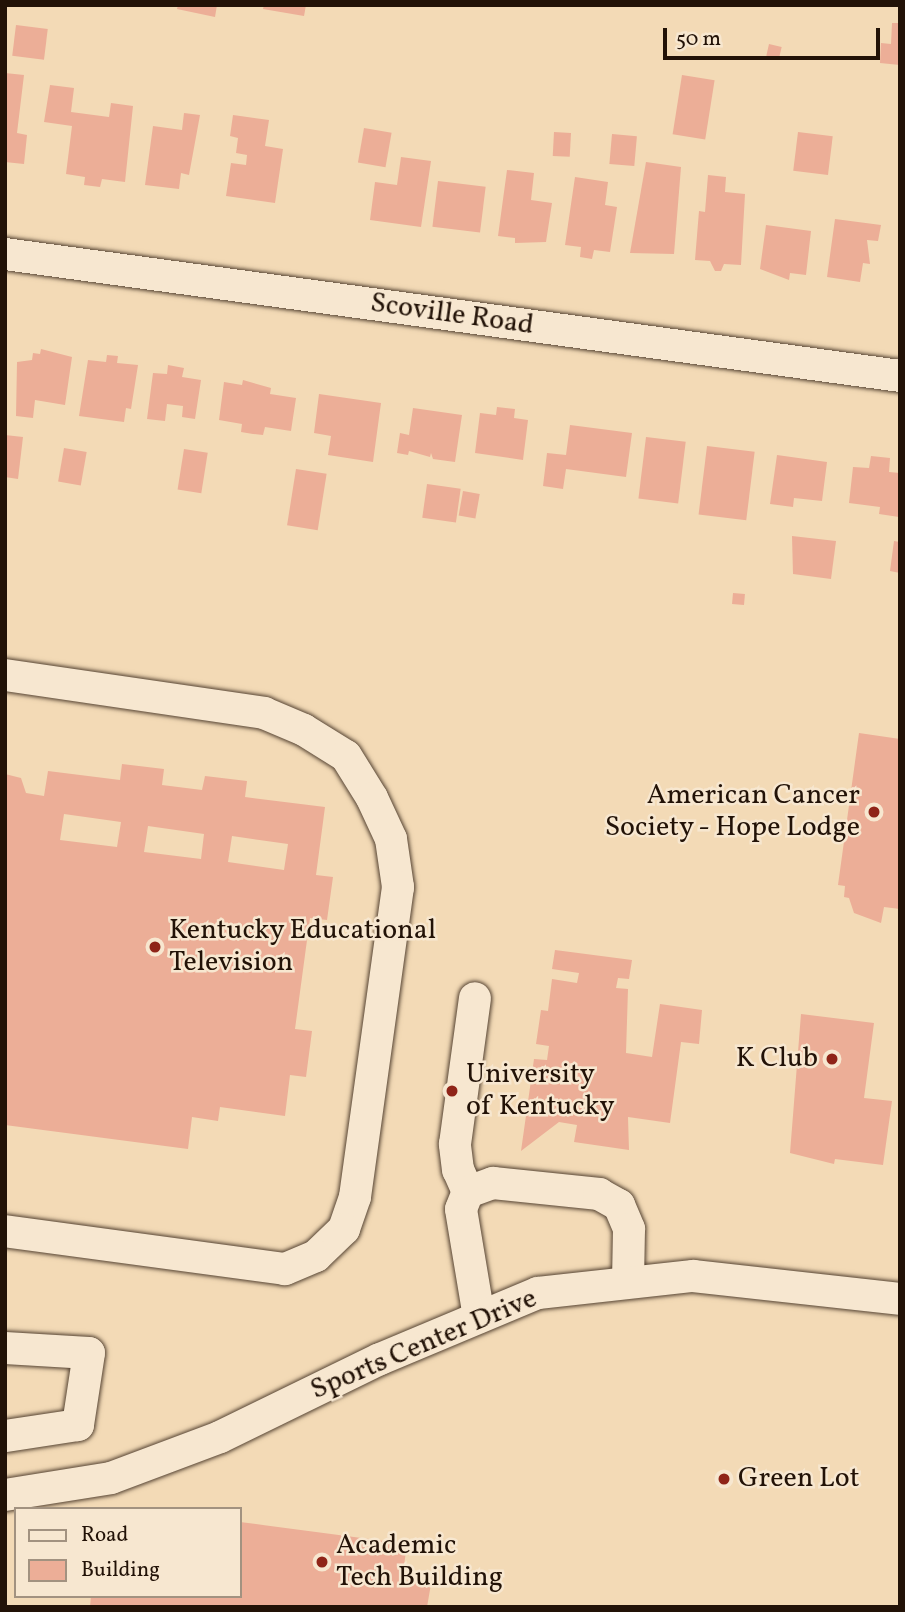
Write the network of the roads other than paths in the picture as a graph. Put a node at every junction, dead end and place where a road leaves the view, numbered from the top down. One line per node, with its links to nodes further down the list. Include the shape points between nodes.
1 (5, 254): 2 (street, Scoville Road)
2 (900, 376)
3 (5, 675): 6 (street, via 264,713 304,730 346,756 372,798 391,839 398,887 355,1197 344,1229 316,1256 285,1269)
4 (475, 998): 5 (street, via 455,1144 458,1170)
5 (468, 1192): 7 (street, via 493,1183 599,1194 619,1205 629,1229); 9 (street, via 461,1209 461,1231)
6 (5, 1231)
7 (628, 1280): 8 (street, Sports Center Drive, via 693,1276); 9 (street, Sports Center Drive, via 538,1293)
8 (900, 1299)
9 (479, 1317): 12 (street, Sports Center Drive, via 380,1359 220,1437 123,1474)
10 (5, 1348): 11 (street, via 89,1353 78,1425)
11 (5, 1436)
12 (5, 1496)

